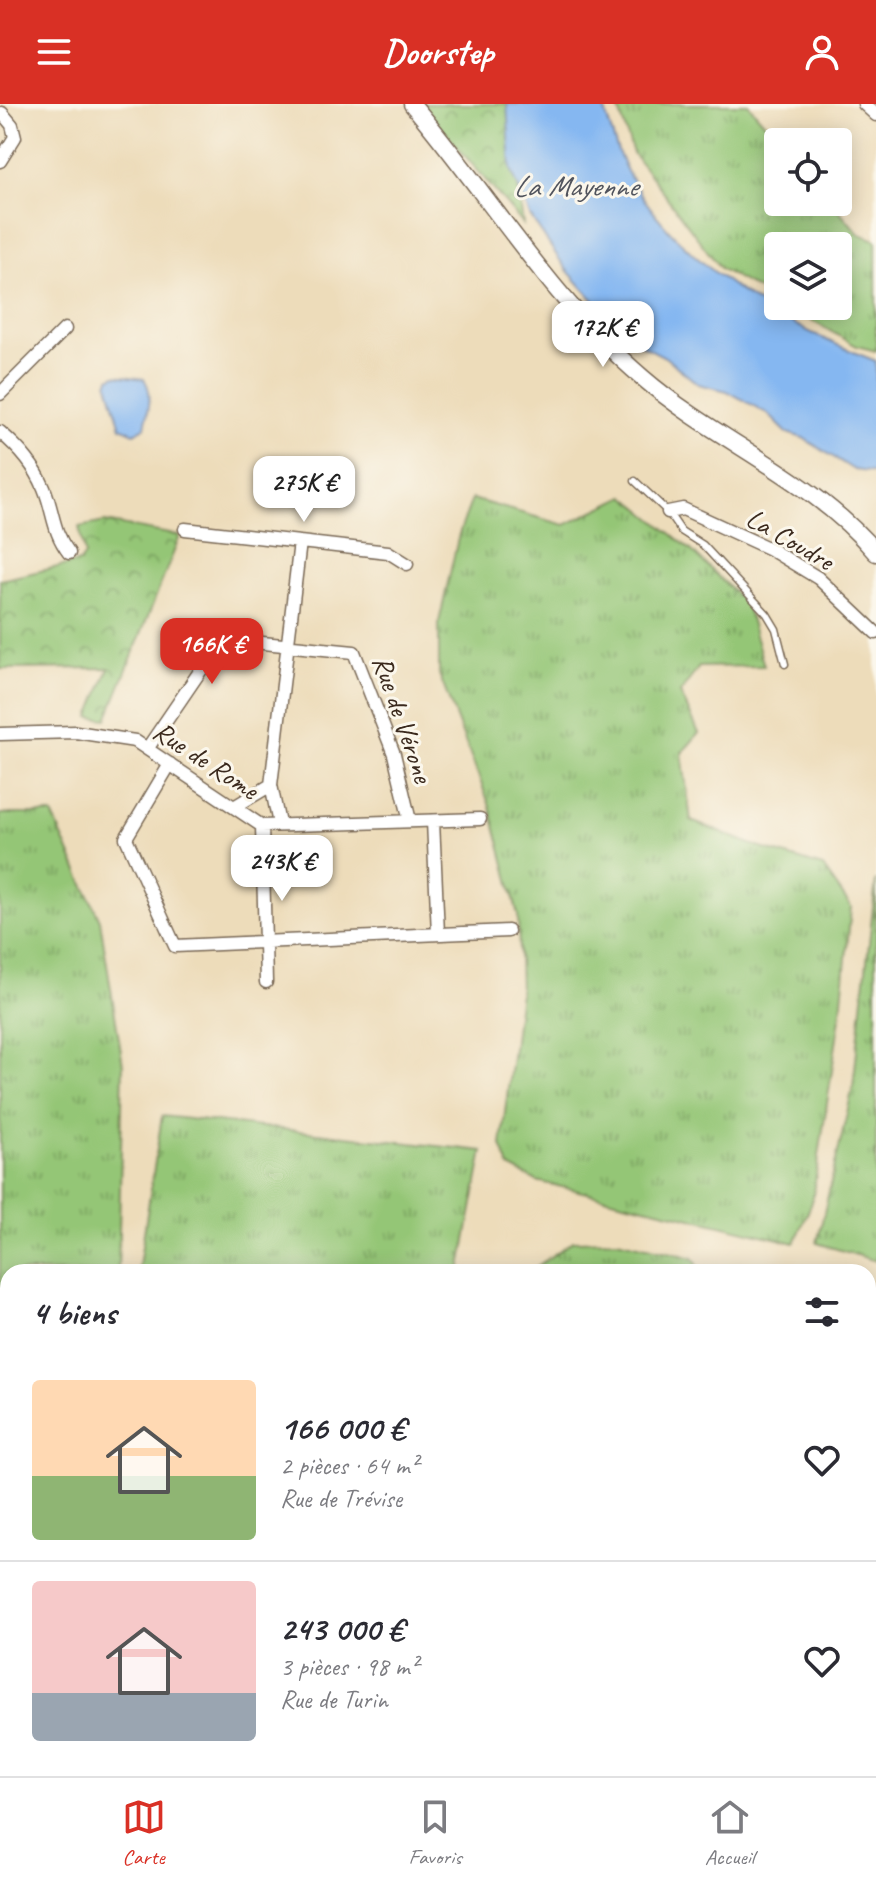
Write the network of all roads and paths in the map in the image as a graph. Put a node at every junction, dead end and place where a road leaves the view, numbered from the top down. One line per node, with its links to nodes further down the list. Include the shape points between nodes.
1 (412, 104): 14 (street, via 597,337 684,411 820,499)
2 (864, 104): 4 (street)
3 (2, 113): 5 (street, via 15,137)
4 (876, 115)
5 (0, 161)
6 (65, 329): 7 (street)
7 (0, 394)
8 (0, 432): 13 (street, via 43,487 58,539)
9 (635, 481): 10 (lane)
10 (668, 512): 16 (street, La Coudre, via 683,509 770,549 818,578); 18 (lane, via 767,614)
11 (185, 529): 12 (street)
12 (300, 542): 15 (street, via 388,552); 17 (street)
13 (69, 553)
14 (876, 553)
15 (407, 564)
16 (876, 633)
17 (287, 644): 20 (street, via 222,639); 22 (street); 25 (street, Rue de Vérone, via 354,652 394,754)
18 (785, 664)
19 (0, 734): 20 (street, Rue de Rome, via 76,732 135,741)
20 (147, 749): 21 (street, Rue de Rome)
21 (170, 764): 23 (street, Rue de Rome); 31 (street, via 126,838 175,946)
22 (271, 785): 23 (street); 27 (street)
23 (234, 807): 28 (street, Rue de Rome)
24 (480, 819): 26 (street, Rue de Rome)
25 (410, 821): 26 (street, Rue de Rome); 27 (street, Rue de Rome)
26 (433, 821): 30 (street)
27 (279, 824): 28 (street, Rue de Rome)
28 (262, 826): 31 (street)
29 (508, 931): 30 (street)
30 (438, 934): 31 (street)
31 (265, 942): 32 (street)
32 (266, 982)

